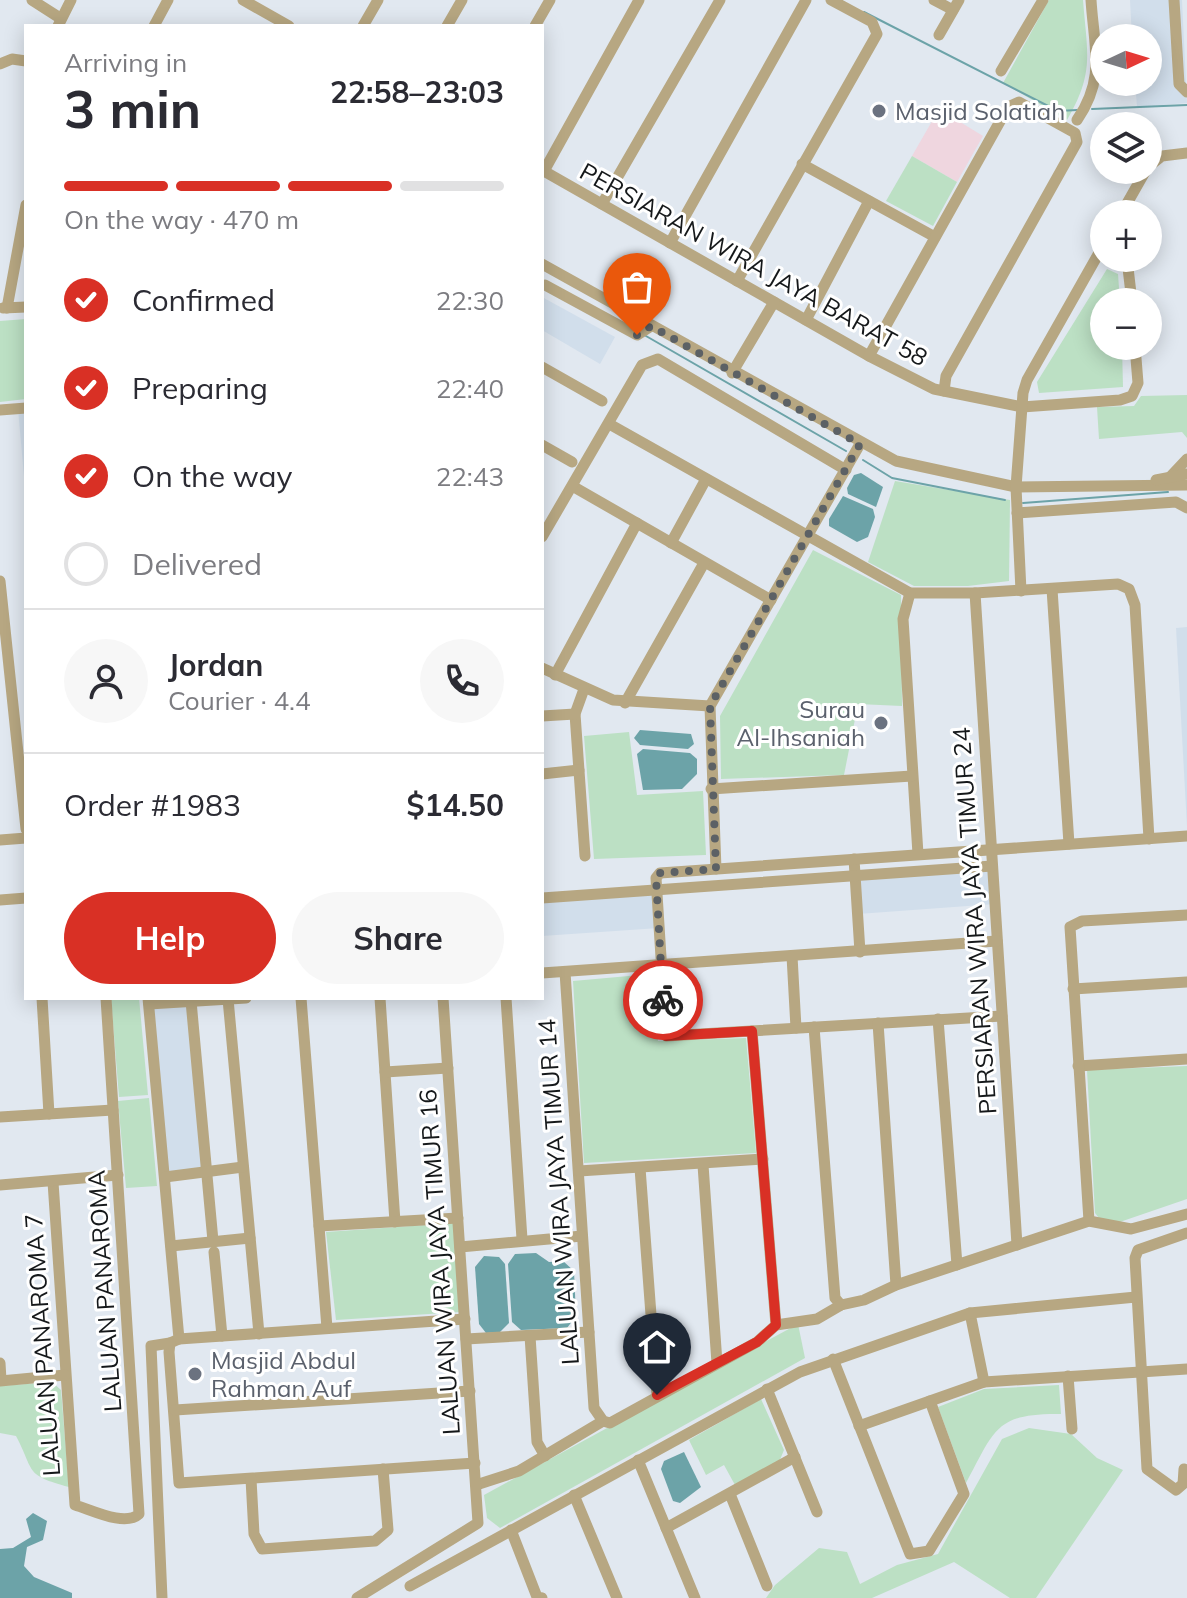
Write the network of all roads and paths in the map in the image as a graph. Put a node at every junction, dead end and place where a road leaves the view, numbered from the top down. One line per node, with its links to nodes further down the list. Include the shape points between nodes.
1 (32, 0): 18 (street)
2 (71, 0): 18 (street)
3 (168, 0): 19 (street)
4 (243, 0): 20 (street)
5 (378, 0): 21 (street)
6 (462, 0): 22 (street)
7 (550, 0): 23 (street)
8 (639, 0): 33 (street)
9 (720, 0): 36 (street)
10 (806, 0): 39 (street)
11 (831, 0): 32 (street, via 872,22 877,34)
12 (934, 0): 16 (street)
13 (1043, 0): 27 (street)
14 (1091, 0): 29 (street, via 1096,81)
15 (1174, 0): 17 (street)
16 (956, 5): 24 (street)
17 (1181, 19): 28 (street)
18 (59, 22)
19 (155, 24)
20 (285, 24)
21 (364, 24)
22 (448, 24)
23 (536, 24)
24 (939, 35)
25 (24, 61): 26 (street)
26 (0, 64)
27 (1001, 71)
28 (1183, 88)
29 (1077, 120)
30 (1187, 153): 31 (street)
31 (1162, 156)
32 (802, 164): 35 (street); 42 (street)
33 (544, 169)
34 (544, 172): 36 (street, PERSIARAN WIRA JAYA BARAT 58)
35 (869, 201): 38 (street); 47 (street)
36 (602, 204): 39 (street, PERSIARAN WIRA JAYA BARAT 58)
37 (24, 214): 46 (street)
38 (935, 237): 49 (street); 53 (street, via 1012,104 1019,102 1075,133 1075,147 946,376)
39 (670, 243): 42 (street, PERSIARAN WIRA JAYA BARAT 58)
40 (546, 267): 48 (street)
41 (1090, 271): 55 (street, via 1027,380)
42 (737, 281): 44 (street, PERSIARAN WIRA JAYA BARAT 58)
43 (544, 288): 48 (street, via 637,335)
44 (774, 302): 47 (street, PERSIARAN WIRA JAYA BARAT 58); 52 (street)
45 (24, 307): 46 (street)
46 (4, 308)
47 (806, 320): 49 (street, PERSIARAN WIRA JAYA BARAT 58)
48 (651, 326): 52 (street)
49 (869, 356): 53 (street, PERSIARAN WIRA JAYA BARAT 58)
50 (1136, 360): 55 (street, PERSIARAN WIRA JAYA BARAT 58, via 1138,383 1132,396)
51 (544, 368): 54 (street)
52 (732, 373): 59 (street)
53 (944, 391): 55 (street, PERSIARAN WIRA JAYA BARAT 58)
54 (602, 401)
55 (1022, 407): 69 (street)
56 (24, 408): 57 (street)
57 (0, 410)
58 (611, 425): 63 (street, via 642,365 658,359); 65 (street); 68 (street)
59 (860, 444): 63 (street); 69 (street, via 910,466)
60 (544, 446): 62 (street)
61 (1187, 459): 66 (street)
62 (572, 462)
63 (846, 470): 75 (street)
64 (1187, 474): 66 (street)
65 (706, 479): 75 (street); 76 (street)
66 (1172, 480): 67 (street); 69 (street); 70 (street)
67 (1187, 485)
68 (574, 487): 73 (street); 74 (street)
69 (1016, 487): 72 (street)
70 (1187, 491)
71 (1187, 508): 72 (street, via 1176,502)
72 (1017, 513): 80 (street)
73 (546, 522)
74 (637, 523): 76 (street); 86 (street)
75 (809, 537): 81 (street); 83 (street)
76 (671, 543): 77 (street)
77 (704, 563): 83 (street); 88 (street)
78 (0, 581): 84 (street)
79 (1052, 589): 80 (street); 99 (street, via 1118,584 1133,596); 101 (street)
80 (1021, 591): 82 (street)
81 (910, 593): 82 (street); 94 (street, via 903,619)
82 (975, 593): 102 (street, PERSIARAN WIRA JAYA TIMUR 24)
83 (771, 600): 89 (street)
84 (4, 660): 96 (street)
85 (544, 669): 86 (street)
86 (555, 675): 87 (street)
87 (584, 689): 88 (street); 90 (street)
88 (625, 703): 89 (street)
89 (710, 706): 95 (street)
90 (575, 714): 91 (street); 92 (street)
91 (544, 716)
92 (579, 770): 93 (street); 104 (street)
93 (544, 774)
94 (912, 776): 95 (street); 103 (street)
95 (711, 789): 107 (street)
96 (24, 814)
97 (1187, 836): 99 (street)
98 (24, 838): 100 (street)
99 (1149, 839): 101 (street)
100 (0, 840)
101 (1069, 844): 102 (street)
102 (990, 850): 103 (street); 106 (street, PERSIARAN WIRA JAYA TIMUR 24)
103 (918, 854): 105 (street)
104 (585, 856)
105 (854, 859): 107 (street); 108 (street)
106 (992, 866): 108 (street); 114 (street, PERSIARAN WIRA JAYA TIMUR 24)
107 (716, 869): 109 (street, via 660,873)
108 (855, 876): 109 (street); 115 (street)
109 (654, 891): 111 (street); 117 (street)
110 (24, 898): 112 (street)
111 (544, 898)
112 (0, 900)
113 (1187, 915): 121 (street, via 1074,922 1068,933)
114 (997, 941): 115 (street); 132 (street, PERSIARAN WIRA JAYA TIMUR 24)
115 (860, 952): 116 (street)
116 (792, 956): 117 (street); 136 (street)
117 (660, 964): 118 (street); 137 (street, via 666,1036)
118 (565, 972): 119 (street); 149 (street, LALUAN WIRA JAYA TIMUR 14)
119 (544, 973)
120 (1187, 982): 121 (street)
121 (1073, 989): 139 (street)
122 (42, 1000): 143 (street)
123 (106, 1000): 142 (street, LALUAN PANAROMA)
124 (210, 1000): 131 (street)
125 (228, 1000): 147 (street)
126 (301, 1000): 159 (street)
127 (380, 1000): 141 (street)
128 (443, 1000): 140 (street, LALUAN WIRA JAYA TIMUR 16)
129 (506, 1000): 163 (street)
130 (149, 1001): 131 (street); 152 (street)
131 (191, 1001): 150 (street)
132 (1002, 1016): 133 (street); 164 (street, PERSIARAN WIRA JAYA TIMUR 24)
133 (938, 1019): 134 (street); 168 (street)
134 (878, 1023): 135 (street); 169 (street)
135 (814, 1027): 136 (street); 171 (street, via 835,1298)
136 (796, 1028): 137 (street)
137 (752, 1031): 145 (street)
138 (1187, 1059): 139 (street)
139 (1078, 1066): 157 (street)
140 (448, 1068): 141 (street); 156 (street, LALUAN WIRA JAYA TIMUR 16)
141 (385, 1072): 158 (street)
142 (113, 1110): 143 (street); 151 (street, LALUAN PANAROMA)
143 (49, 1114): 144 (street)
144 (0, 1117)
145 (763, 1159): 146 (street); 174 (street)
146 (703, 1165): 148 (street); 184 (street)
147 (243, 1167): 150 (street); 162 (street)
148 (640, 1168): 149 (street); 193 (street)
149 (579, 1171): 161 (street, LALUAN WIRA JAYA TIMUR 14)
150 (206, 1172): 152 (street); 166 (street)
151 (118, 1175): 153 (street); 209 (street, LALUAN PANAROMA, via 139,1514 127,1520)
152 (165, 1177): 165 (street)
153 (53, 1182): 154 (street); 187 (street, LALUAN PANAROMA 7)
154 (0, 1185)
155 (1187, 1214): 157 (street, via 1131,1229)
156 (458, 1218): 158 (street); 167 (street, LALUAN WIRA JAYA TIMUR 16)
157 (1089, 1221): 164 (street)
158 (395, 1222): 159 (street)
159 (319, 1226): 175 (street)
160 (1187, 1233): 170 (street, via 1136,1254)
161 (582, 1236): 163 (street); 176 (street, LALUAN WIRA JAYA TIMUR 14)
162 (250, 1238): 166 (street); 177 (street)
163 (522, 1239): 167 (street)
164 (1017, 1245): 168 (street)
165 (171, 1246): 166 (street); 181 (street)
166 (214, 1246): 178 (street)
167 (460, 1247): 173 (street, LALUAN WIRA JAYA TIMUR 16)
168 (957, 1265): 169 (street)
169 (896, 1285): 171 (street)
170 (1136, 1297): 172 (street); 186 (street)
171 (841, 1305): 174 (street, via 817,1319)
172 (970, 1313): 182 (street); 190 (street)
173 (465, 1319): 175 (street); 180 (street, LALUAN WIRA JAYA TIMUR 16)
174 (776, 1325): 184 (street, via 768,1335)
175 (327, 1328): 177 (street)
176 (589, 1332): 179 (street); 196 (street, LALUAN WIRA JAYA TIMUR 14, via 594,1408)
177 (259, 1334): 178 (street)
178 (222, 1336): 181 (street)
179 (530, 1336): 180 (street); 199 (street, via 537,1442)
180 (466, 1339): 192 (street, LALUAN WIRA JAYA TIMUR 16)
181 (175, 1341): 195 (street); 216 (street, via 151,1346)
182 (833, 1359): 191 (street); 197 (street)
183 (0, 1363): 189 (street)
184 (717, 1363): 193 (street)
185 (1187, 1369): 186 (street)
186 (1141, 1372): 188 (street); 204 (street, via 1147,1469 1176,1490 1183,1484)
187 (65, 1375): 189 (street); 209 (street, LALUAN PANAROMA 7)
188 (1068, 1376): 190 (street); 198 (street)
189 (1, 1380)
190 (984, 1382): 194 (street)
191 (767, 1389): 200 (street); 201 (street)
192 (470, 1391): 195 (street); 202 (street, LALUAN WIRA JAYA TIMUR 16)
193 (657, 1395): 196 (street, via 610,1423)
194 (930, 1401): 197 (street); 197 (street, via 964,1494 929,1551 910,1554)
195 (175, 1410): 205 (street, via 179,1483)
196 (603, 1421): 199 (street)
197 (859, 1426)
198 (1072, 1429)
199 (545, 1456): 206 (street)
200 (795, 1457): 207 (street); 210 (street)
201 (638, 1460): 208 (street); 211 (street)
202 (475, 1463): 203 (street); 206 (street, LALUAN WIRA JAYA TIMUR 16)
203 (383, 1469): 205 (street); 205 (street, via 388,1530 375,1541 262,1549 254,1534)
204 (1184, 1469)
205 (251, 1479)
206 (476, 1485): 213 (street, LALUAN WIRA JAYA TIMUR 16, via 478,1523)
207 (730, 1494): 211 (street); 215 (street)
208 (574, 1495): 212 (street); 220 (street)
209 (75, 1505)
210 (817, 1512)
211 (666, 1528): 221 (street)
212 (511, 1530): 214 (street); 219 (street, via 537,1597)
213 (403, 1570): 214 (street); 217 (street)
214 (410, 1586): 218 (street)
215 (767, 1586)
216 (162, 1598)
217 (357, 1598)
218 (417, 1598)
219 (542, 1598)
220 (617, 1598)
221 (695, 1598)

